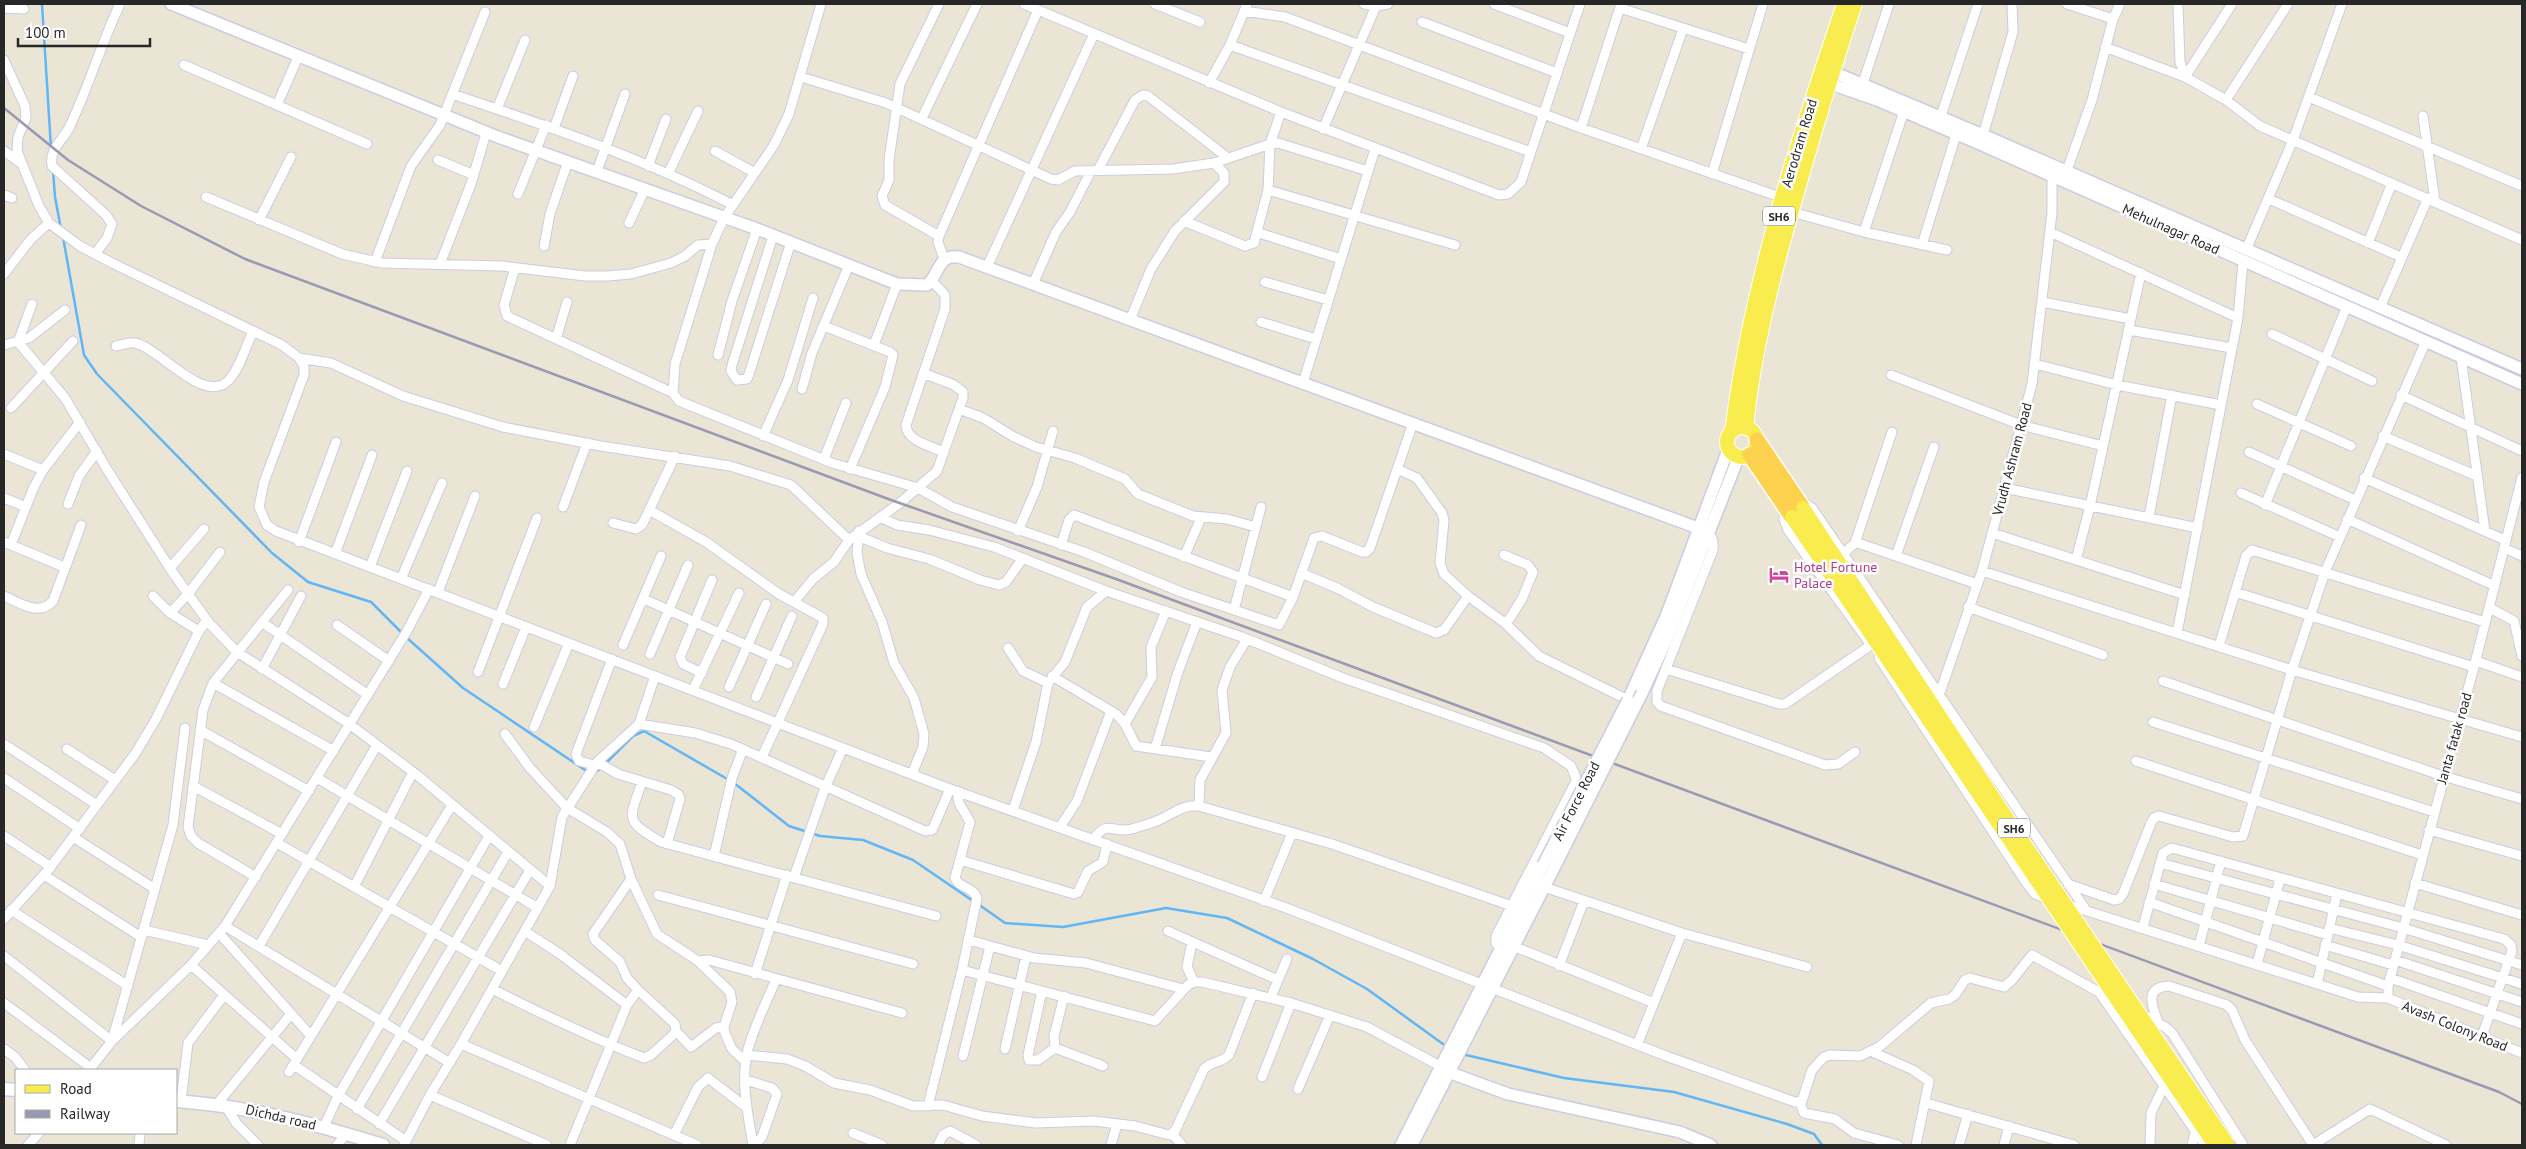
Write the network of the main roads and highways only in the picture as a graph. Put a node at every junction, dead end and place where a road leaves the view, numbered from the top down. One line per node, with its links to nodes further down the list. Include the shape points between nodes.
1 (1846, 6): 2 (main road, Aerodram Road / SH6)
2 (1825, 75): 3 (main road, Aerodram Road / SH6, via 1757,347); 4 (main road, Aerodram Road / SH6, via 1783,198 1755,305)
3 (1746, 428): 4 (main road, via 1740,427); 5 (main road, SH6, via 1755,434)
4 (1732, 432): 6 (main road, SH6, via 1728,438)
5 (1757, 440): 6 (main road, via 1757,446); 7 (highway, SH6)
6 (1739, 453): 7 (highway, SH6)
7 (1795, 508): 10 (main road, SH6, bridge); 11 (main road, SH6, bridge)
8 (178, 1101): 9 (main road, Dichda road, via 221,1104 324,1127)
9 (383, 1145)
10 (2215, 1145)
11 (2228, 1145)

